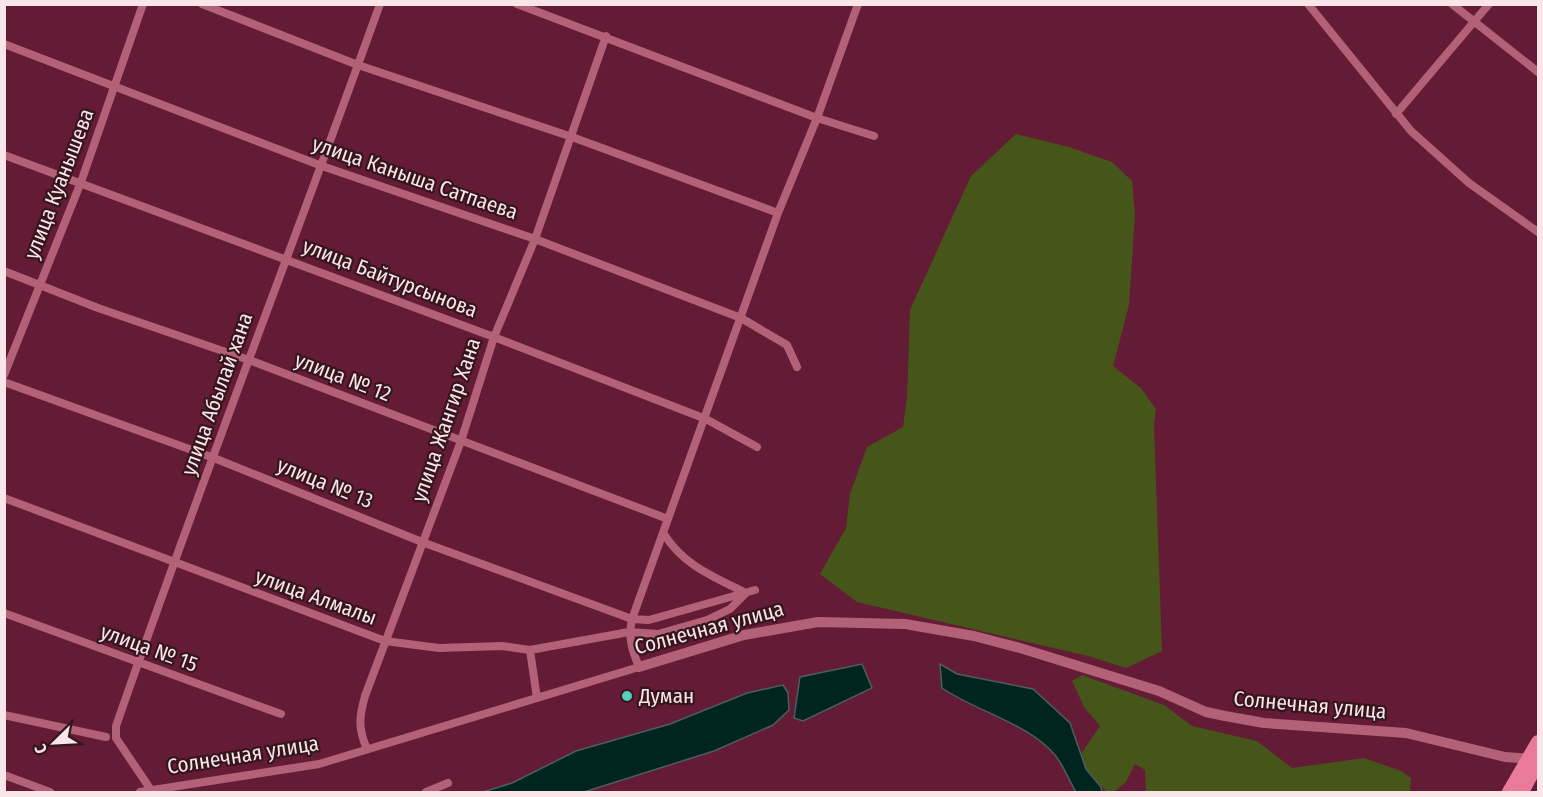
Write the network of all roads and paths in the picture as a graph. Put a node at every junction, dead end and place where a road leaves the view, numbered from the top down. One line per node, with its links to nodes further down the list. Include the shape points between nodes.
1 (143, 4): 14 (street, улица Куанышева)
2 (202, 4): 12 (street)
3 (380, 4): 12 (street, улица Абылай хана)
4 (518, 4): 10 (street)
5 (858, 4): 16 (street)
6 (1308, 4): 15 (street)
7 (1452, 4): 9 (street)
8 (1489, 4): 9 (street)
9 (1475, 23): 13 (street); 15 (street)
10 (606, 36): 16 (street); 18 (street, улица Жангир Хана)
11 (4, 44): 14 (street, улица Каныша Сатпаева)
12 (358, 65): 18 (street); 20 (street, улица Абылай хана)
13 (1539, 72)
14 (116, 86): 20 (street, улица Каныша Сатпаева); 21 (street, улица Куанышева)
15 (1396, 114): 23 (street, via 1469,183)
16 (817, 118): 17 (street); 22 (street)
17 (874, 136)
18 (572, 137): 22 (street); 24 (street, улица Жангир Хана)
19 (4, 155): 21 (street, улица Байтурсынова)
20 (322, 166): 24 (street, улица Каныша Сатпаева); 25 (street, улица Абылай хана)
21 (81, 182): 25 (street, улица Байтурсынова); 27 (street, улица Куанышева)
22 (778, 213): 28 (street)
23 (1539, 232)
24 (536, 239): 28 (street, улица Каныша Сатпаева); 29 (street, улица Жангир Хана)
25 (286, 259): 29 (street, улица Байтурсынова); 30 (street, улица Абылай хана)
26 (4, 271): 27 (street, улица № 12)
27 (39, 284): 30 (street, улица № 12); 32 (street, улица Куанышева)
28 (741, 318): 31 (street, улица Каныша Сатпаева, via 787,345); 34 (street)
29 (494, 337): 34 (street, улица Байтурсынова); 35 (street, улица Жангир Хана)
30 (249, 360): 35 (street, улица № 12); 37 (street, улица Абылай хана)
31 (797, 367)
32 (4, 375)
33 (4, 382): 37 (street, улица № 13)
34 (706, 419): 36 (street, улица Байтурсынова); 39 (street)
35 (461, 441): 39 (street, улица № 12); 41 (street, улица Жангир Хана)
36 (757, 447)
37 (214, 458): 41 (street, улица № 13); 42 (street, улица Абылай хана)
38 (4, 498): 42 (street, улица Алмалы)
39 (668, 519): 40 (street)
40 (664, 534): 43 (street, via 673,549 689,562); 45 (street)
41 (422, 542): 45 (street, улица № 13); 47 (street, улица Жангир Хана)
42 (174, 563): 47 (street, улица Алмалы); 49 (street, улица Абылай хана)
43 (750, 592): 45 (street, via 649,620); 46 (street, улица Алмалы, via 730,609 707,620 658,634)
44 (4, 613): 49 (street, улица № 15)
45 (632, 619): 46 (street)
46 (629, 632): 48 (street, улица Алмалы); 50 (street)
47 (385, 641): 48 (street, улица Алмалы, via 439,648 502,646); 56 (street, улица Жангир Хана, via 359,719)
48 (530, 650): 51 (street)
49 (138, 663): 52 (street, улица № 15); 61 (street, улица Абылай хана, via 116,726 116,738)
50 (639, 667): 51 (street, Солнечная улица); 57 (street, Солнечная улица, via 744,635 818,622 905,624 974,636 1049,657 1159,691 1225,717 1406,733 1505,757)
51 (537, 698): 56 (street, Солнечная улица)
52 (281, 714)
53 (4, 715): 54 (street)
54 (106, 737)
55 (1539, 742): 57 (highway)
56 (367, 749): 60 (street, Солнечная улица, via 319,764)
57 (1535, 760): 65 (highway); 66 (highway)
58 (4, 775): 62 (street)
59 (448, 783): 64 (street)
60 (181, 789): 61 (street, Солнечная улица)
61 (151, 790): 63 (street, Солнечная улица)
62 (50, 792)
63 (140, 792)
64 (426, 792)
65 (1509, 792)
66 (1522, 792)

